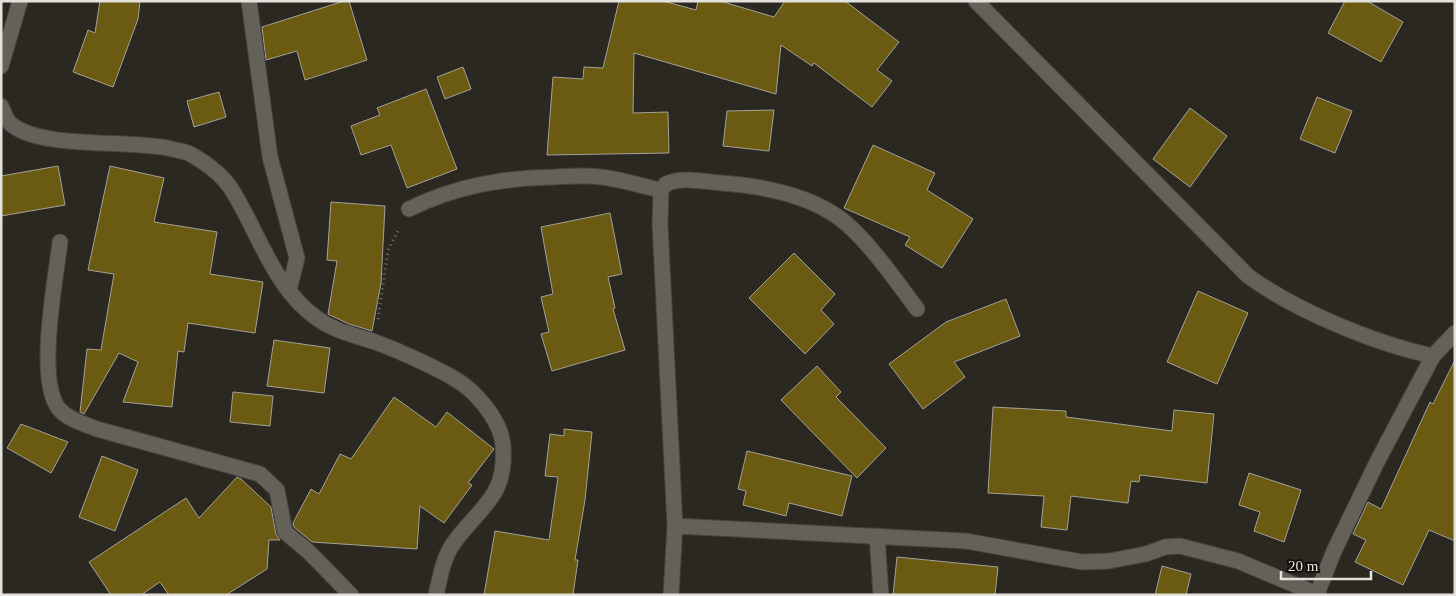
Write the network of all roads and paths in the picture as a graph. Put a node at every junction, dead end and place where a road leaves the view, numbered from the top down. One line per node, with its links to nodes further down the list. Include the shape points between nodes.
1 (20, 1): 4 (street)
2 (249, 1): 9 (street, via 270,158 297,258)
3 (976, 1): 13 (street, via 1248,276 1265,288 1351,330 1399,349)
4 (1, 66)
5 (1, 106): 9 (street, via 9,123 24,133 155,145 190,153 213,169 231,188 260,246)
6 (661, 190): 7 (street, via 601,177 533,177 462,187); 10 (street, via 672,181 745,185 812,203 839,217 890,273); 14 (street)
7 (409, 208): 12 (path, via 388,250)
8 (60, 242): 17 (street, via 47,365 49,390 59,410 97,429 260,474 277,490 285,532)
9 (289, 290): 12 (street, via 317,319 340,333)
10 (917, 309)
11 (1455, 333): 13 (street)
12 (374, 342): 18 (street, via 464,385 492,415 504,444 502,478 482,512 451,546)
13 (1433, 356): 16 (street, via 1334,551)
14 (675, 526): 15 (street); 19 (street)
15 (877, 536): 16 (street, via 966,541 1082,562 1109,562 1180,546 1238,561); 20 (street)
16 (1318, 594)
17 (351, 595)
18 (436, 595)
19 (671, 595)
20 (880, 595)

